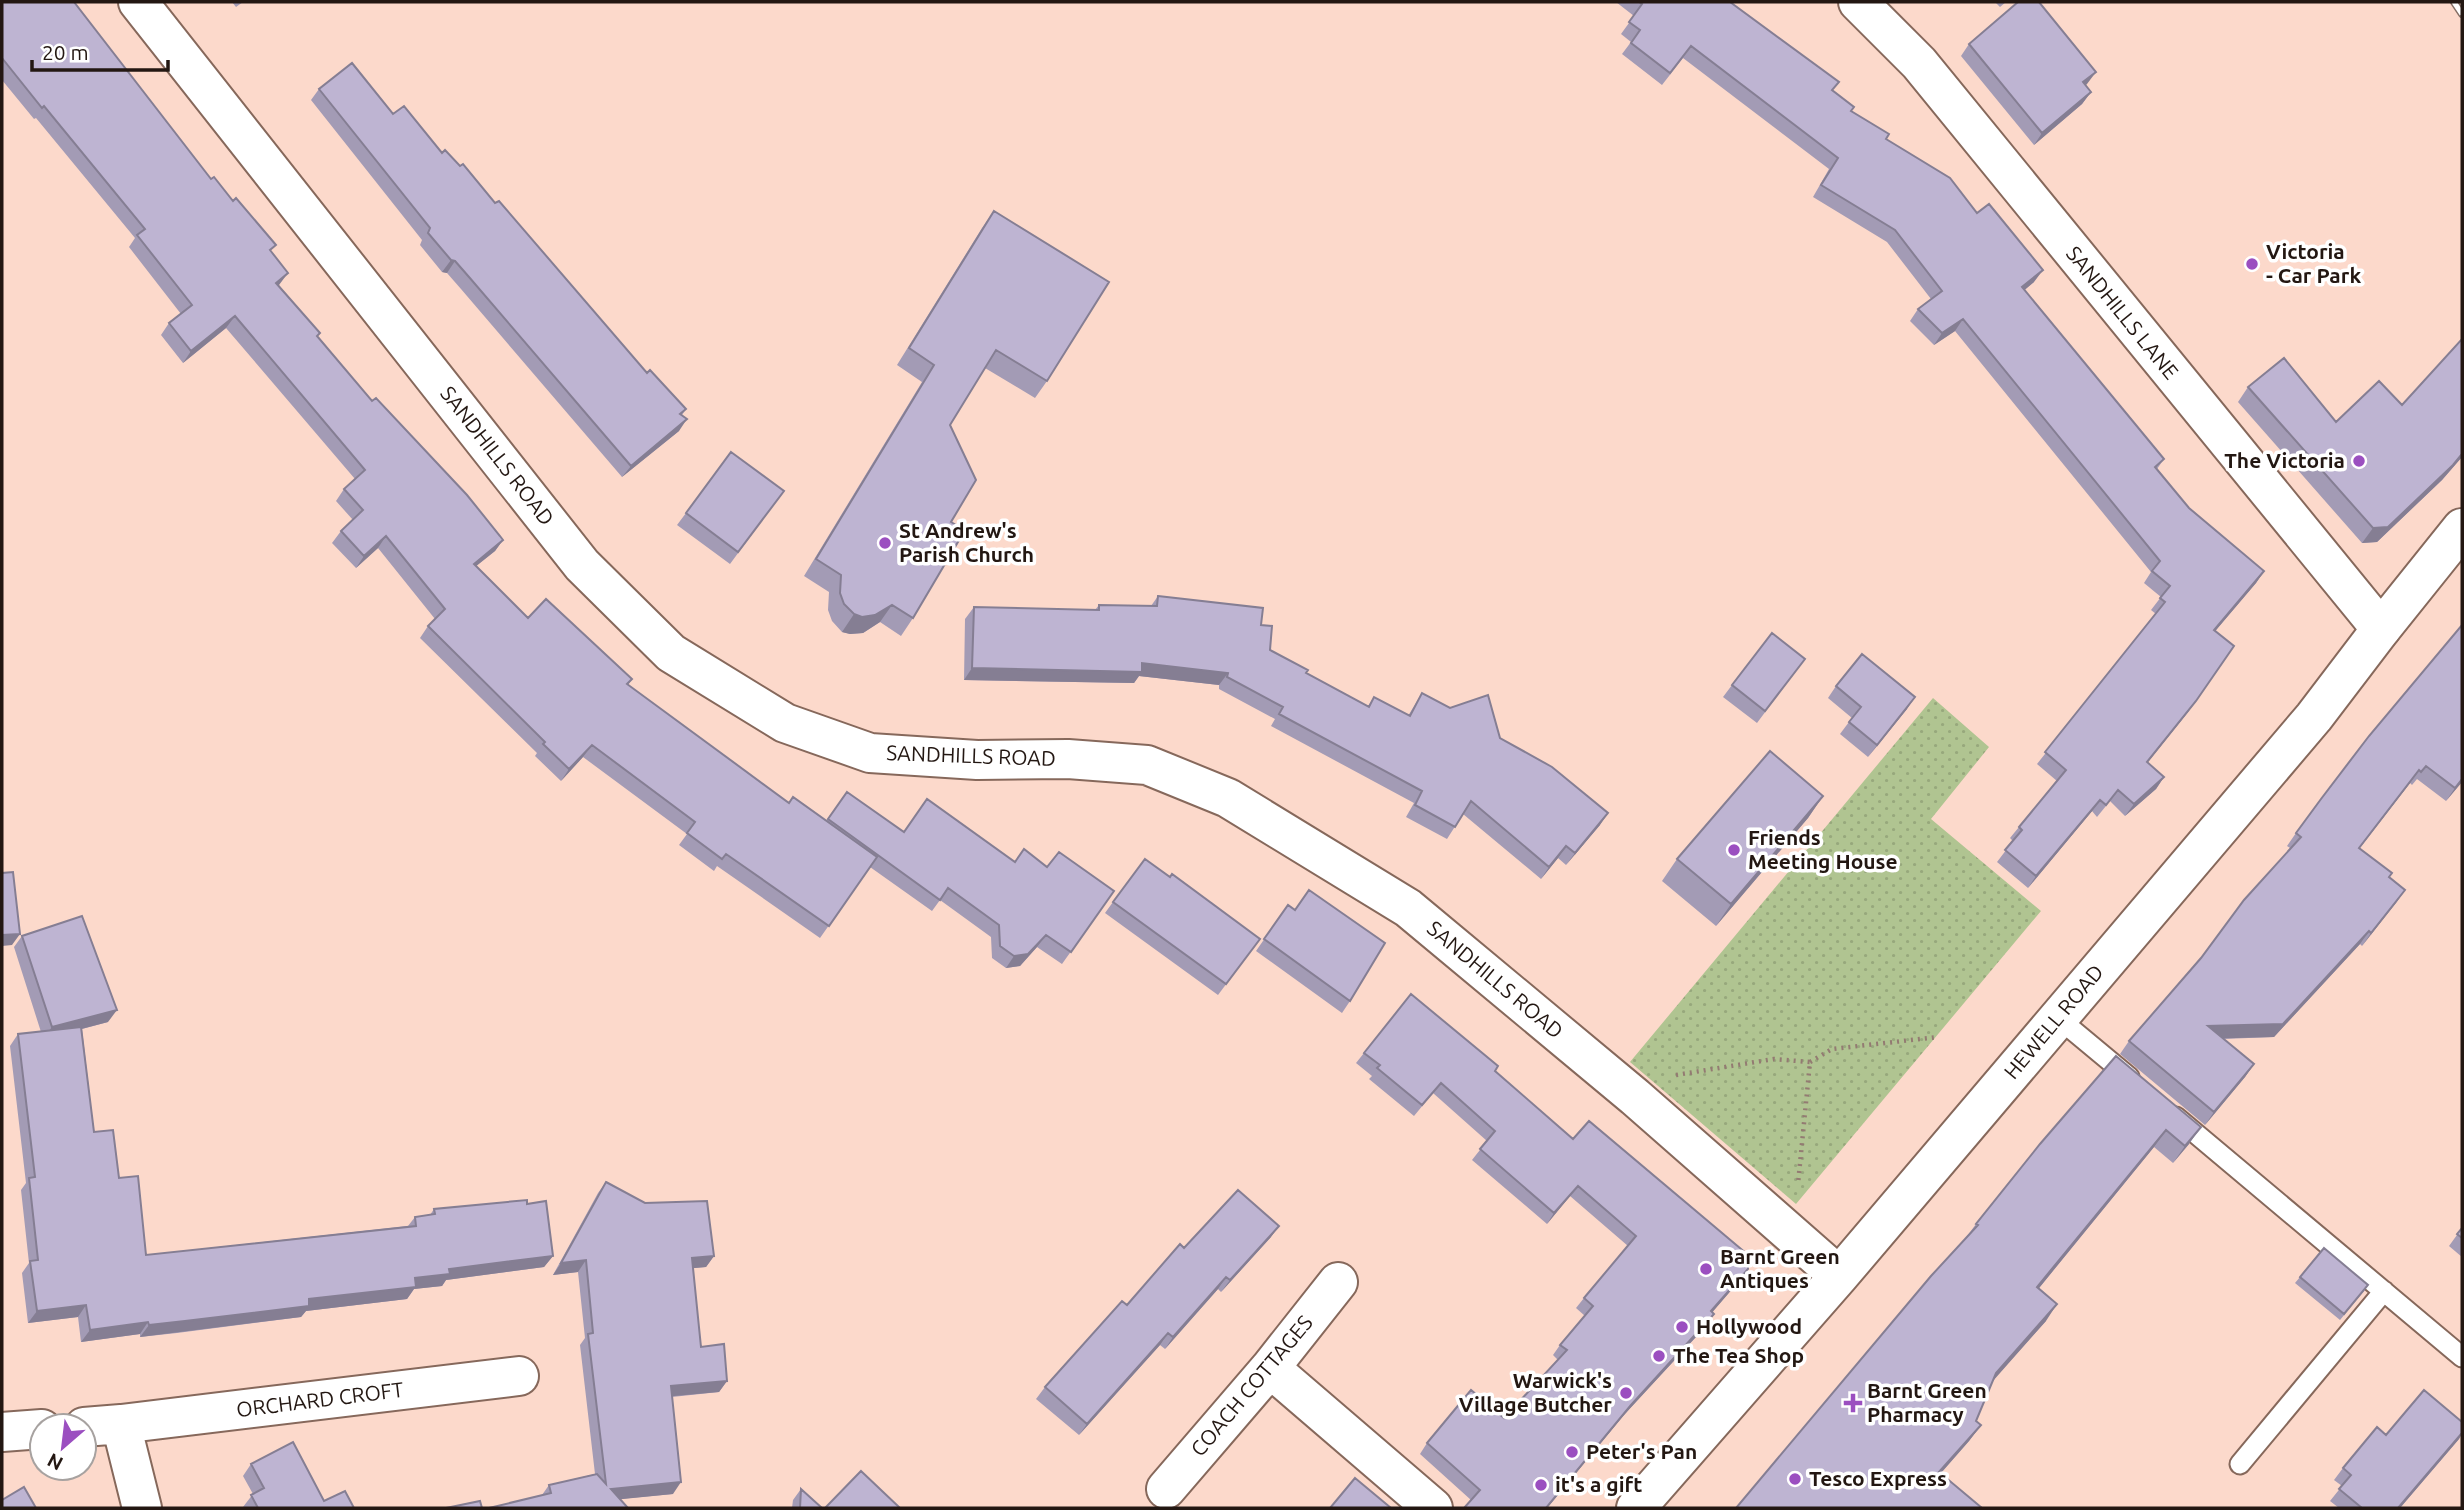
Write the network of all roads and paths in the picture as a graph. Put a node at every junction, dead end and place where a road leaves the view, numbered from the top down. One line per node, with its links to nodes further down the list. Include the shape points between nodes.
1 (138, 2): 9 (street, SANDHILLS ROAD, via 582,565 671,653 785,723 870,753 1147,765 1228,798 1408,908)
2 (1858, 2): 4 (street, SANDHILLS LANE, via 1919,63)
3 (2462, 528): 4 (street, HEWELL ROAD)
4 (2381, 629): 5 (street, HEWELL ROAD, via 2314,717)
5 (2058, 1018): 8 (lane); 12 (street, HEWELL ROAD)
6 (1938, 1037): 7 (path, via 1832,1049)
7 (1810, 1062): 9 (path, via 1774,1059 1650,1079); 11 (path, via 1796,1204)
8 (2142, 1088)
9 (1635, 1097): 11 (street, SANDHILLS ROAD)
10 (2163, 1106): 14 (lane)
11 (1781, 1225): 12 (street, SANDHILLS ROAD)
12 (1839, 1276): 26 (street, HEWELL ROAD)
13 (1338, 1282): 16 (street, COACH COTTAGES)
14 (2384, 1292): 15 (lane); 22 (lane)
15 (2462, 1357)
16 (1270, 1368): 23 (street, COACH COTTAGES); 25 (street)
17 (519, 1377): 18 (street, ORCHARD CROFT)
18 (121, 1424): 19 (street, ORCHARD CROFT); 24 (street)
19 (98, 1426)
20 (28, 1430): 21 (street)
21 (2, 1432)
22 (2240, 1464)
23 (1166, 1489)
24 (142, 1508)
25 (1433, 1508)
26 (1636, 1508)

